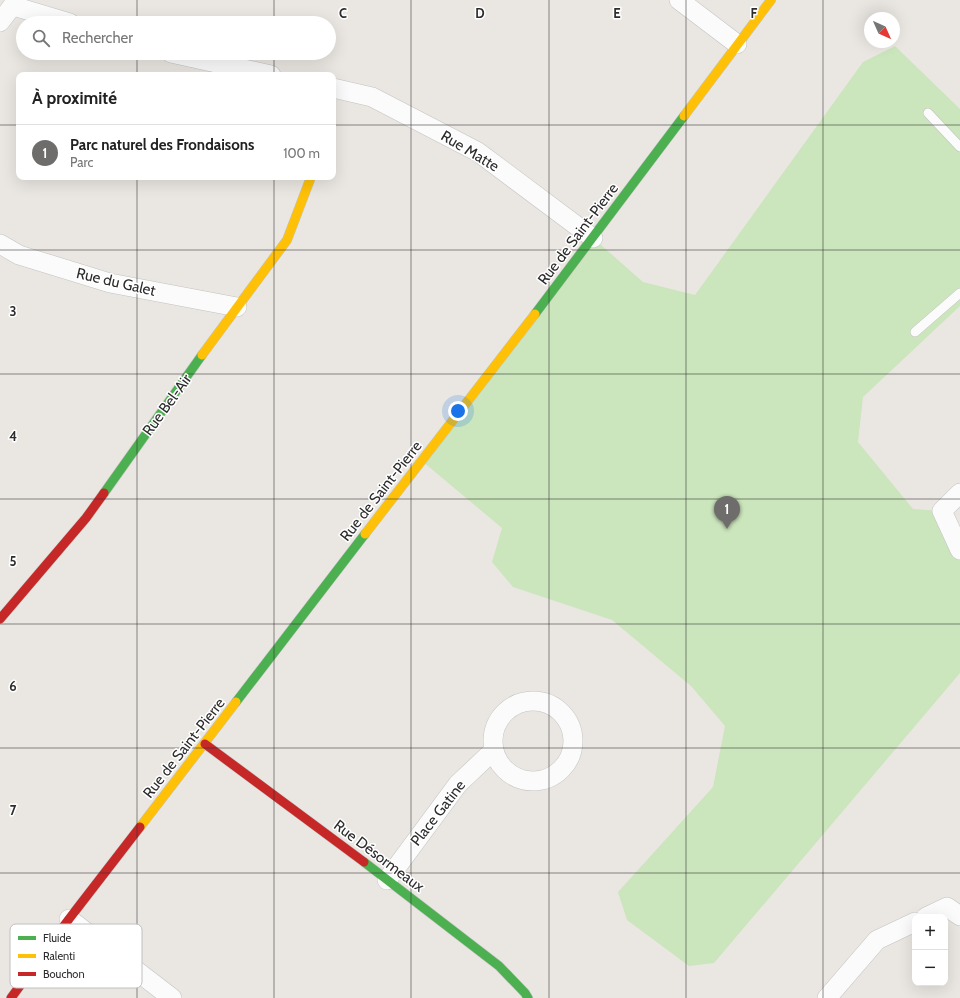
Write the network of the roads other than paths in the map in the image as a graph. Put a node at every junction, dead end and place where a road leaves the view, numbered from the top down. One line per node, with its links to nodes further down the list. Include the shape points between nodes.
1 (679, 0): 6 (street)
2 (771, 0): 6 (street, Rue de Saint-Pierre)
3 (15, 3): 4 (street); 5 (street)
4 (51, 16)
5 (0, 22)
6 (738, 44): 13 (street, Rue de Saint-Pierre)
7 (203, 60): 8 (street)
8 (257, 72)
9 (336, 91): 13 (street, Rue Matte, via 372,97 478,152)
10 (928, 113): 11 (lane)
11 (960, 147)
12 (310, 180): 16 (street, Rue Bel-Air, via 287,240)
13 (593, 238): 21 (street, Rue de Saint-Pierre)
14 (0, 244): 16 (street, Rue du Galet, via 19,256 110,283)
15 (960, 293): 17 (lane)
16 (237, 307): 20 (street, Rue Bel-Air, via 86,518)
17 (915, 332)
18 (960, 494): 19 (street, via 942,511)
19 (960, 550)
20 (0, 619)
21 (205, 744): 23 (street, Rue Désormeaux); 26 (street, Rue de Saint-Pierre)
22 (493, 751): 22 (street, via 492,737 496,724 504,712 515,704 529,700 543,702 556,708 566,717 572,730 573,743 564,766 555,775 543,780 530,781 507,772 498,763); 23 (street, Place Gatine, via 458,784)
23 (387, 880): 34 (street, Rue Désormeaux, via 499,966)
24 (932, 914): 25 (street, via 947,907)
25 (960, 916)
26 (70, 919): 28 (street, Rue de Saint-Pierre); 29 (street)
27 (912, 923): 35 (street, via 877,940)
28 (66, 924)
29 (76, 924)
30 (142, 975): 33 (street)
31 (18, 988): 32 (street, Rue de Saint-Pierre)
32 (11, 998)
33 (172, 998)
34 (528, 998)
35 (827, 998)

